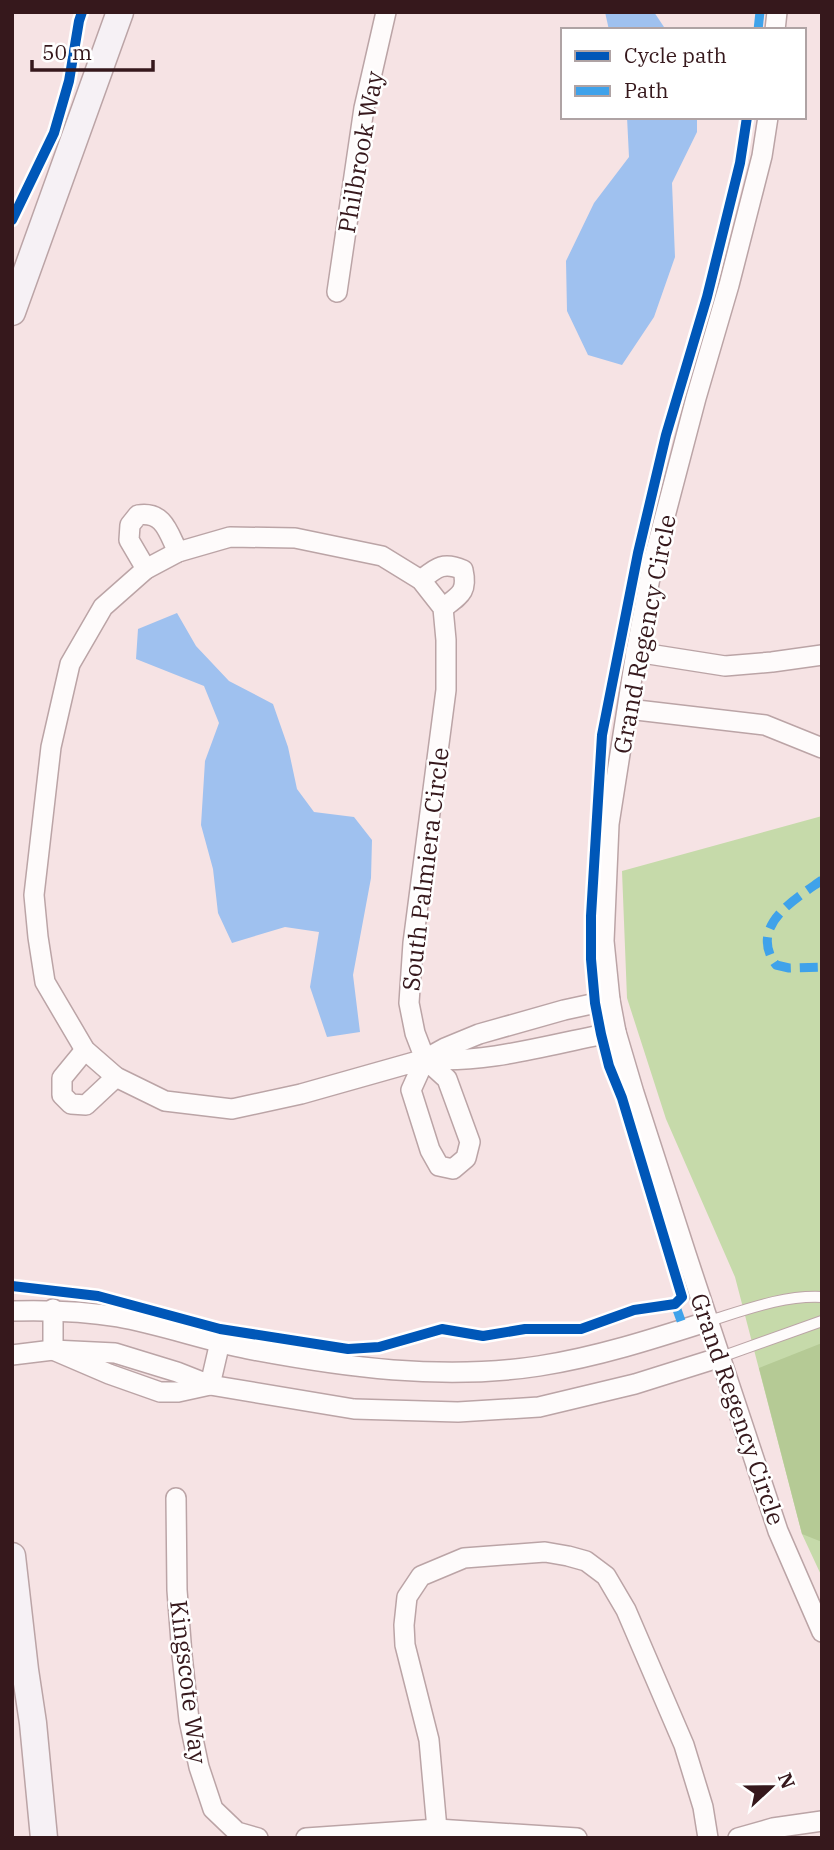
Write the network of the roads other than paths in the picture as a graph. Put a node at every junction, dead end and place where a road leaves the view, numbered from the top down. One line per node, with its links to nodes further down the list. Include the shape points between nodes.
1 (120, 12): 5 (street)
2 (386, 12): 4 (street, Philbrook Way, via 364,108)
3 (768, 119): 10 (street, Grand Regency Circle, via 729,285 653,562)
4 (337, 292)
5 (12, 312)
6 (178, 552): 7 (street); 7 (street, via 163,520 149,513 138,515 130,525 130,540); 8 (street, via 230,537 295,538 382,556)
7 (146, 569): 16 (street, via 103,607 70,664 51,747 34,895 38,937 45,982)
8 (421, 580): 9 (street); 9 (street, via 438,567 453,565 463,570 466,583 461,595)
9 (443, 608): 17 (street, South Palmiera Circle, via 446,690 409,1003)
10 (636, 652): 11 (street, via 725,666); 12 (street, Grand Regency Circle)
11 (822, 655)
12 (628, 709): 13 (street, via 765,726); 14 (street, Grand Regency Circle, via 609,824 604,941)
13 (822, 748)
14 (610, 1000): 15 (street, Grand Regency Circle); 17 (street, via 479,1034)
15 (616, 1032): 17 (street, via 484,1058); 22 (street, Grand Regency Circle)
16 (85, 1050): 18 (street); 18 (street, via 62,1078 62,1095 71,1104 86,1105)
17 (425, 1059): 17 (street, via 447,1079 470,1142 466,1158 453,1169 439,1166 430,1150 411,1090); 18 (street, via 232,1109 165,1101)
18 (116, 1077)
19 (822, 1297): 22 (lane, via 803,1296)
20 (53, 1310): 21 (street); 24 (street, via 119,1318); 25 (street)
21 (12, 1311)
22 (709, 1321): 24 (street, via 622,1348 550,1363 457,1373 359,1367); 27 (street, Grand Regency Circle)
23 (822, 1321): 27 (lane)
24 (220, 1342): 28 (street)
25 (53, 1350): 26 (street); 28 (street, via 115,1353)
26 (12, 1354)
27 (721, 1357): 28 (street, via 539,1407 458,1412 354,1409); 31 (street, Grand Regency Circle, via 778,1531)
28 (210, 1385)
29 (176, 1498): 37 (street, Kingscote Way, via 182,1655 198,1767 213,1809 237,1832)
30 (12, 1556): 33 (street)
31 (822, 1632)
32 (12, 1637): 33 (street)
33 (25, 1670): 36 (street)
34 (822, 1821): 41 (street)
35 (437, 1829): 38 (street); 39 (street); 40 (street, via 429,1740 405,1645 407,1597 421,1576 464,1558 545,1552 586,1561 607,1576 684,1745)
36 (44, 1838)
37 (258, 1838)
38 (306, 1838)
39 (577, 1838)
40 (708, 1838)
41 (738, 1838)

